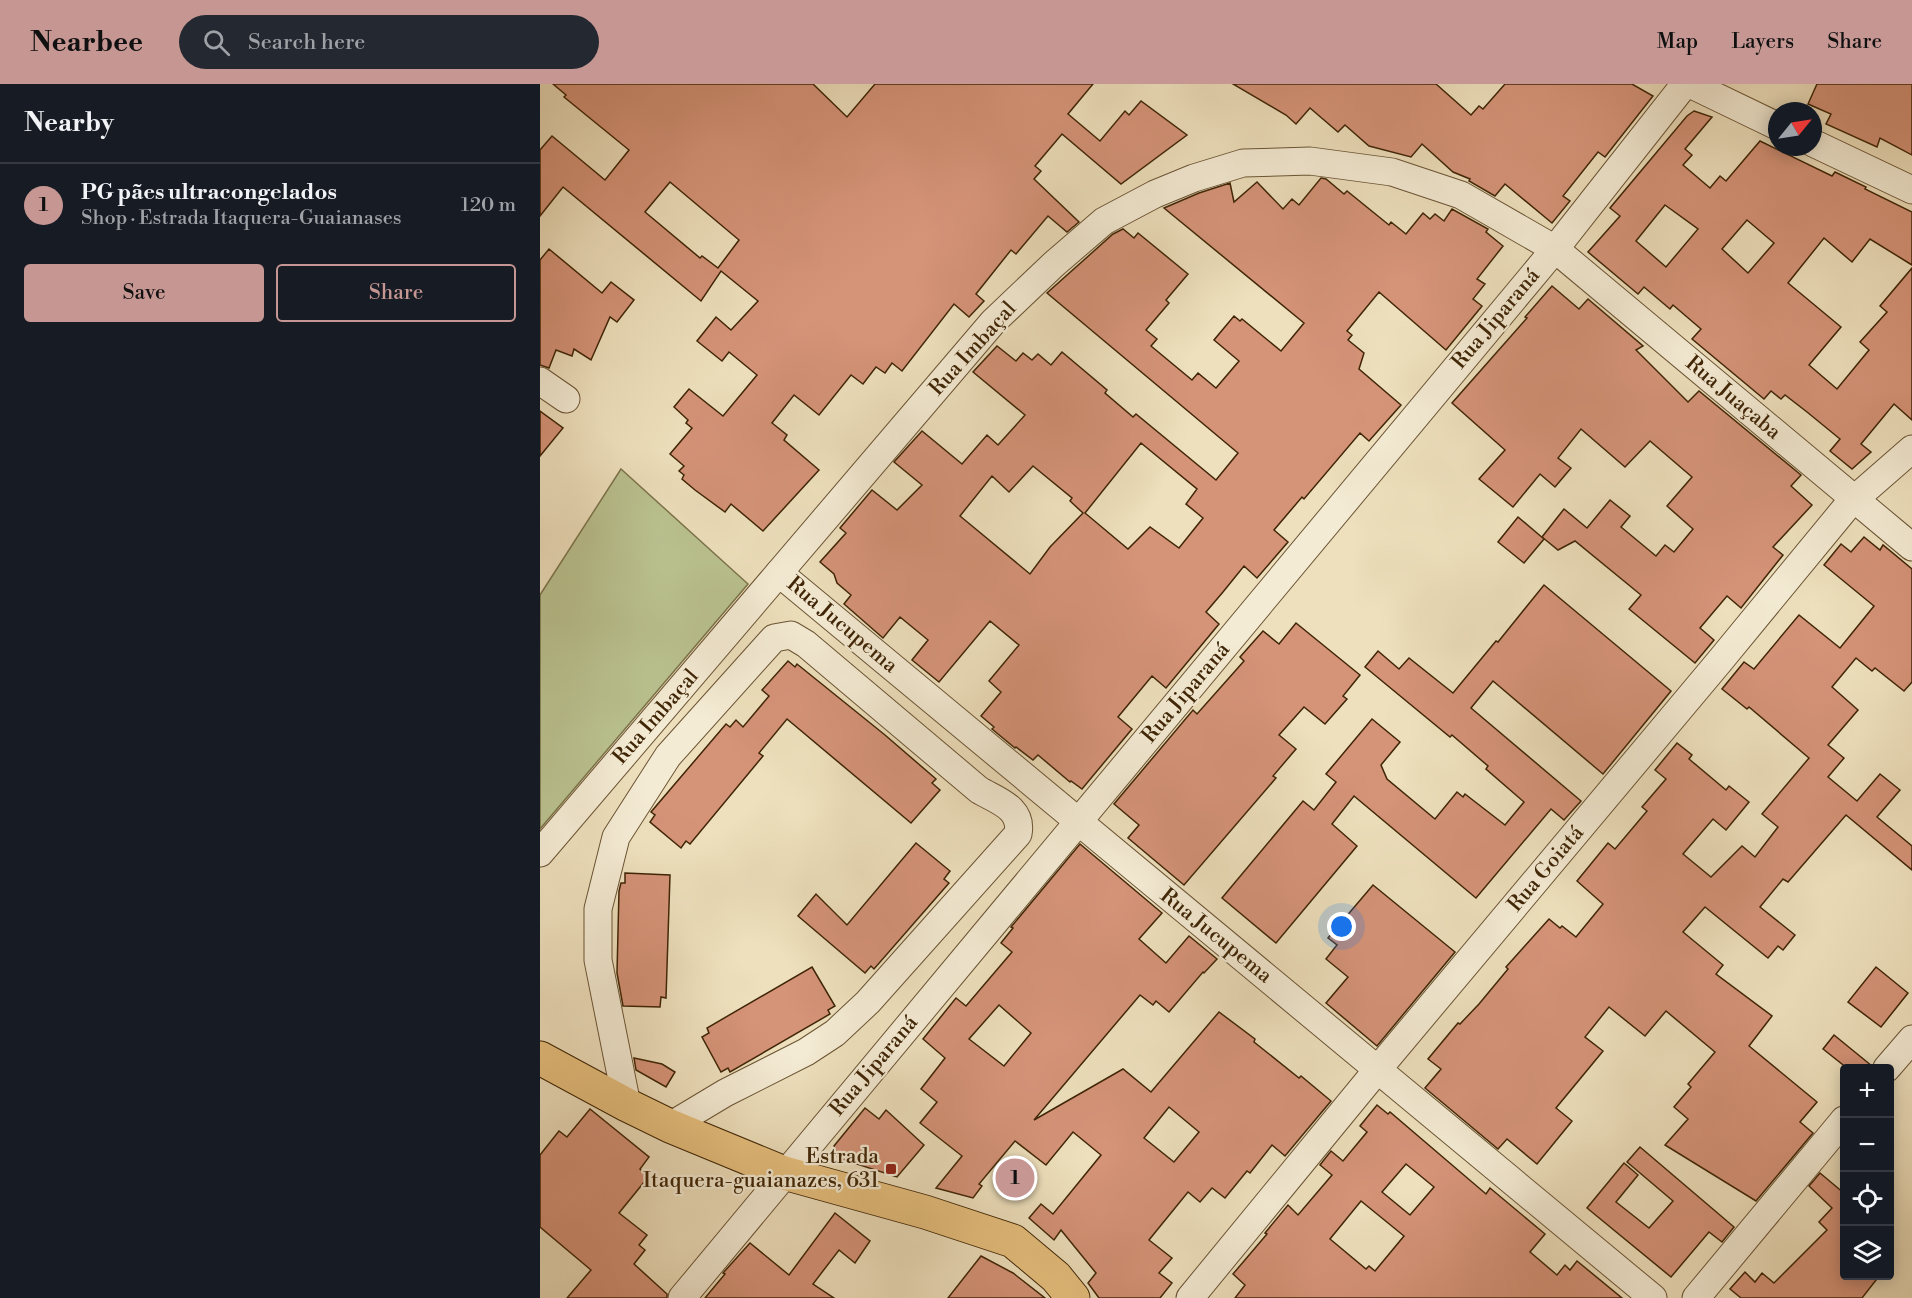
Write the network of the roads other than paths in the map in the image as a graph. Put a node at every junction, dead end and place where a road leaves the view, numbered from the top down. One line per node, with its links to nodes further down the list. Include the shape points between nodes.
1 (1685, 84): 6 (street, Rua Jiparaná)
2 (1690, 84): 3 (street)
3 (1768, 122)
4 (1822, 147): 5 (street)
5 (1912, 190)
6 (1554, 249): 10 (street, Rua Juaçaba); 12 (street, Rua Imbaçal, via 1461,195 1392,172 1310,161 1243,163 1155,194 1104,221 993,322); 13 (street, Rua Jiparaná)
7 (540, 381): 8 (street)
8 (566, 399)
9 (1912, 449): 10 (street, Rua Goiatá)
10 (1854, 499): 11 (street, Rua Juaçaba); 18 (street, Rua Goiatá)
11 (1912, 547)
12 (779, 573): 13 (street, Rua Jucupema); 14 (street, Rua Imbaçal)
13 (1079, 823): 18 (street, Rua Jucupema); 22 (street, Rua Jiparaná)
14 (540, 853)
15 (1912, 1039): 17 (street)
16 (540, 1058): 19 (main road)
17 (1890, 1064)
18 (1378, 1069): 25 (street, Rua Goiatá); 26 (street, Rua Jucupema)
19 (627, 1105): 20 (main road); 20 (street, via 598,960 598,909 616,837 684,738 774,638 791,635 979,790 1012,809 1018,817 1018,834 868,1002 835,1033 806,1053 725,1093)
20 (670, 1126): 22 (main road)
21 (1840, 1126): 27 (street)
22 (784, 1173): 23 (street, Rua Jiparaná); 24 (main road, via 944,1217 1013,1241 1056,1277)
23 (682, 1298)
24 (1073, 1298)
25 (1190, 1298)
26 (1653, 1298)
27 (1696, 1298)

